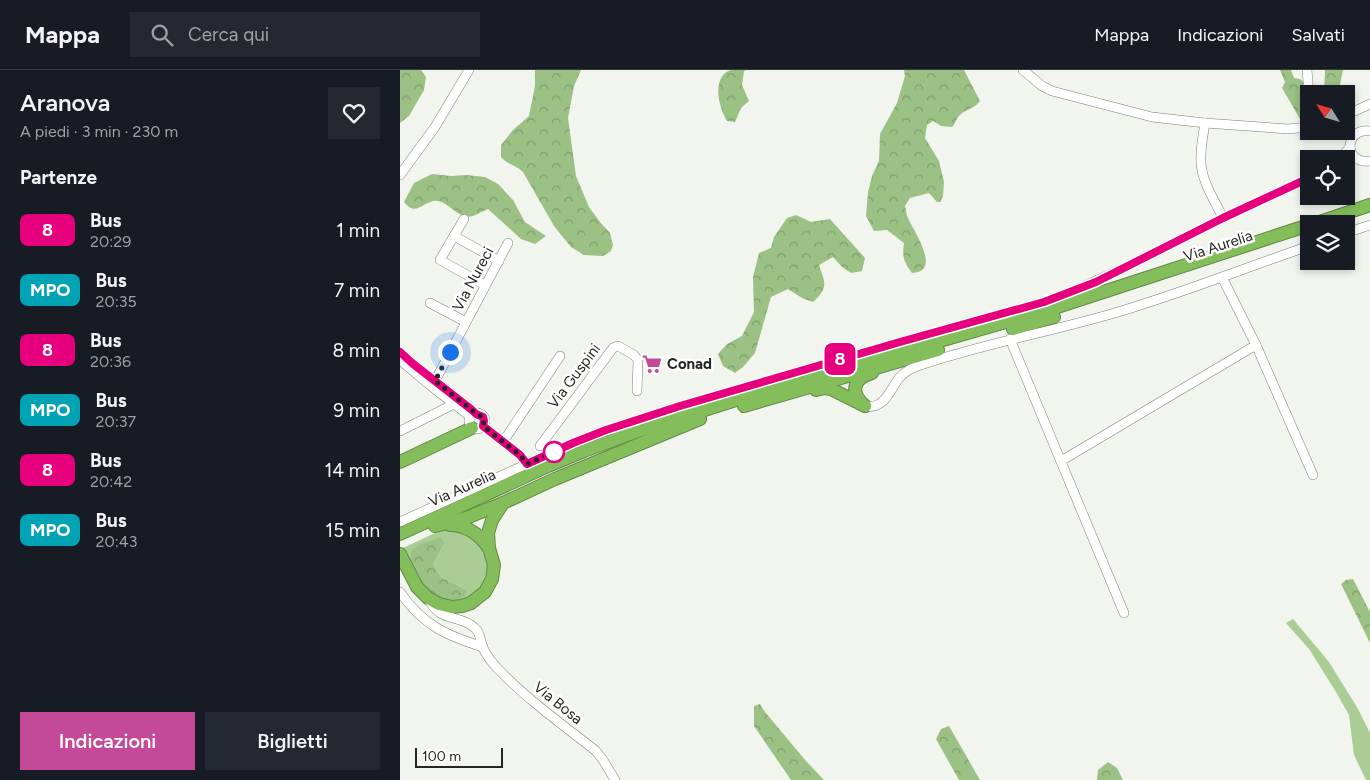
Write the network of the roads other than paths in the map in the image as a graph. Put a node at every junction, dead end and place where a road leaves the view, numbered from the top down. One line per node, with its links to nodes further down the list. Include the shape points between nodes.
1 (469, 70): 15 (street, via 435,127)
2 (1023, 70): 7 (street, via 1052,91 1152,116)
3 (1307, 70): 4 (street)
4 (1308, 85)
5 (1370, 104): 6 (street)
6 (1355, 111)
7 (1205, 123): 8 (street); 20 (street, via 1201,166)
8 (1300, 127)
9 (1370, 131): 10 (street, via 1356,134)
10 (1350, 147): 11 (street); 13 (street)
11 (1348, 150)
12 (1355, 160): 13 (street)
13 (1358, 160): 14 (street)
14 (1370, 161)
15 (400, 175)
16 (1300, 182): 20 (street)
17 (1370, 206): 19 (highway)
18 (1370, 214): 22 (highway)
19 (1342, 215)
20 (1223, 218): 53 (street, via 1096,282 1044,302 668,409 606,430)
21 (464, 219): 26 (street)
22 (1355, 219)
23 (1370, 225): 25 (street)
24 (1300, 229): 58 (highway, Via Aurelia, via 1051,309 856,362 638,431 535,472)
25 (1355, 230)
26 (454, 236): 30 (street); 32 (street, via 440,260)
27 (1300, 236): 39 (highway, Via Aurelia, via 1036,323)
28 (508, 243): 30 (street, Via Nureci)
29 (1300, 249): 31 (street)
30 (498, 261): 32 (street, Via Nureci)
31 (1222, 277): 35 (street, via 1116,313); 36 (street)
32 (485, 285): 34 (street, Via Nureci)
33 (430, 302): 34 (street)
34 (466, 322): 41 (street, Via Nureci)
35 (1010, 339): 45 (street, via 912,368 900,377 882,402); 51 (street)
36 (1256, 345): 51 (street); 54 (street)
37 (400, 352): 41 (street)
38 (560, 356): 49 (street)
39 (909, 358): 43 (highway, Via Aurelia); 45 (highway, via 858,380 856,394)
40 (400, 360): 44 (street)
41 (435, 381): 47 (street, via 472,410)
42 (637, 391): 50 (street, Via Guspini, via 638,360 618,346 612,348)
43 (767, 399): 45 (highway, via 827,388); 46 (highway, Via Aurelia)
44 (454, 404): 47 (street); 48 (street)
45 (865, 406)
46 (700, 419): 55 (highway); 57 (highway, Via Aurelia, via 595,456)
47 (475, 421): 49 (street); 52 (highway)
48 (400, 431)
49 (503, 442): 53 (street)
50 (540, 446)
51 (1061, 461): 64 (street)
52 (400, 462)
53 (527, 464): 56 (street)
54 (1314, 475)
55 (503, 503): 57 (highway); 60 (highway, via 489,528)
56 (400, 522)
57 (435, 526): 59 (highway, Via Aurelia); 60 (highway, via 466,528 482,538)
58 (400, 534)
59 (400, 542)
60 (489, 548): 63 (highway, via 493,575 480,597 455,607)
61 (400, 555): 63 (highway, via 418,588)
62 (400, 592): 65 (street, via 429,624)
63 (428, 598): 65 (street, Via Bosa, via 439,613 475,628 480,634)
64 (1124, 613)
65 (482, 647): 66 (street, Via Bosa, via 520,690 596,751)
66 (615, 780)

